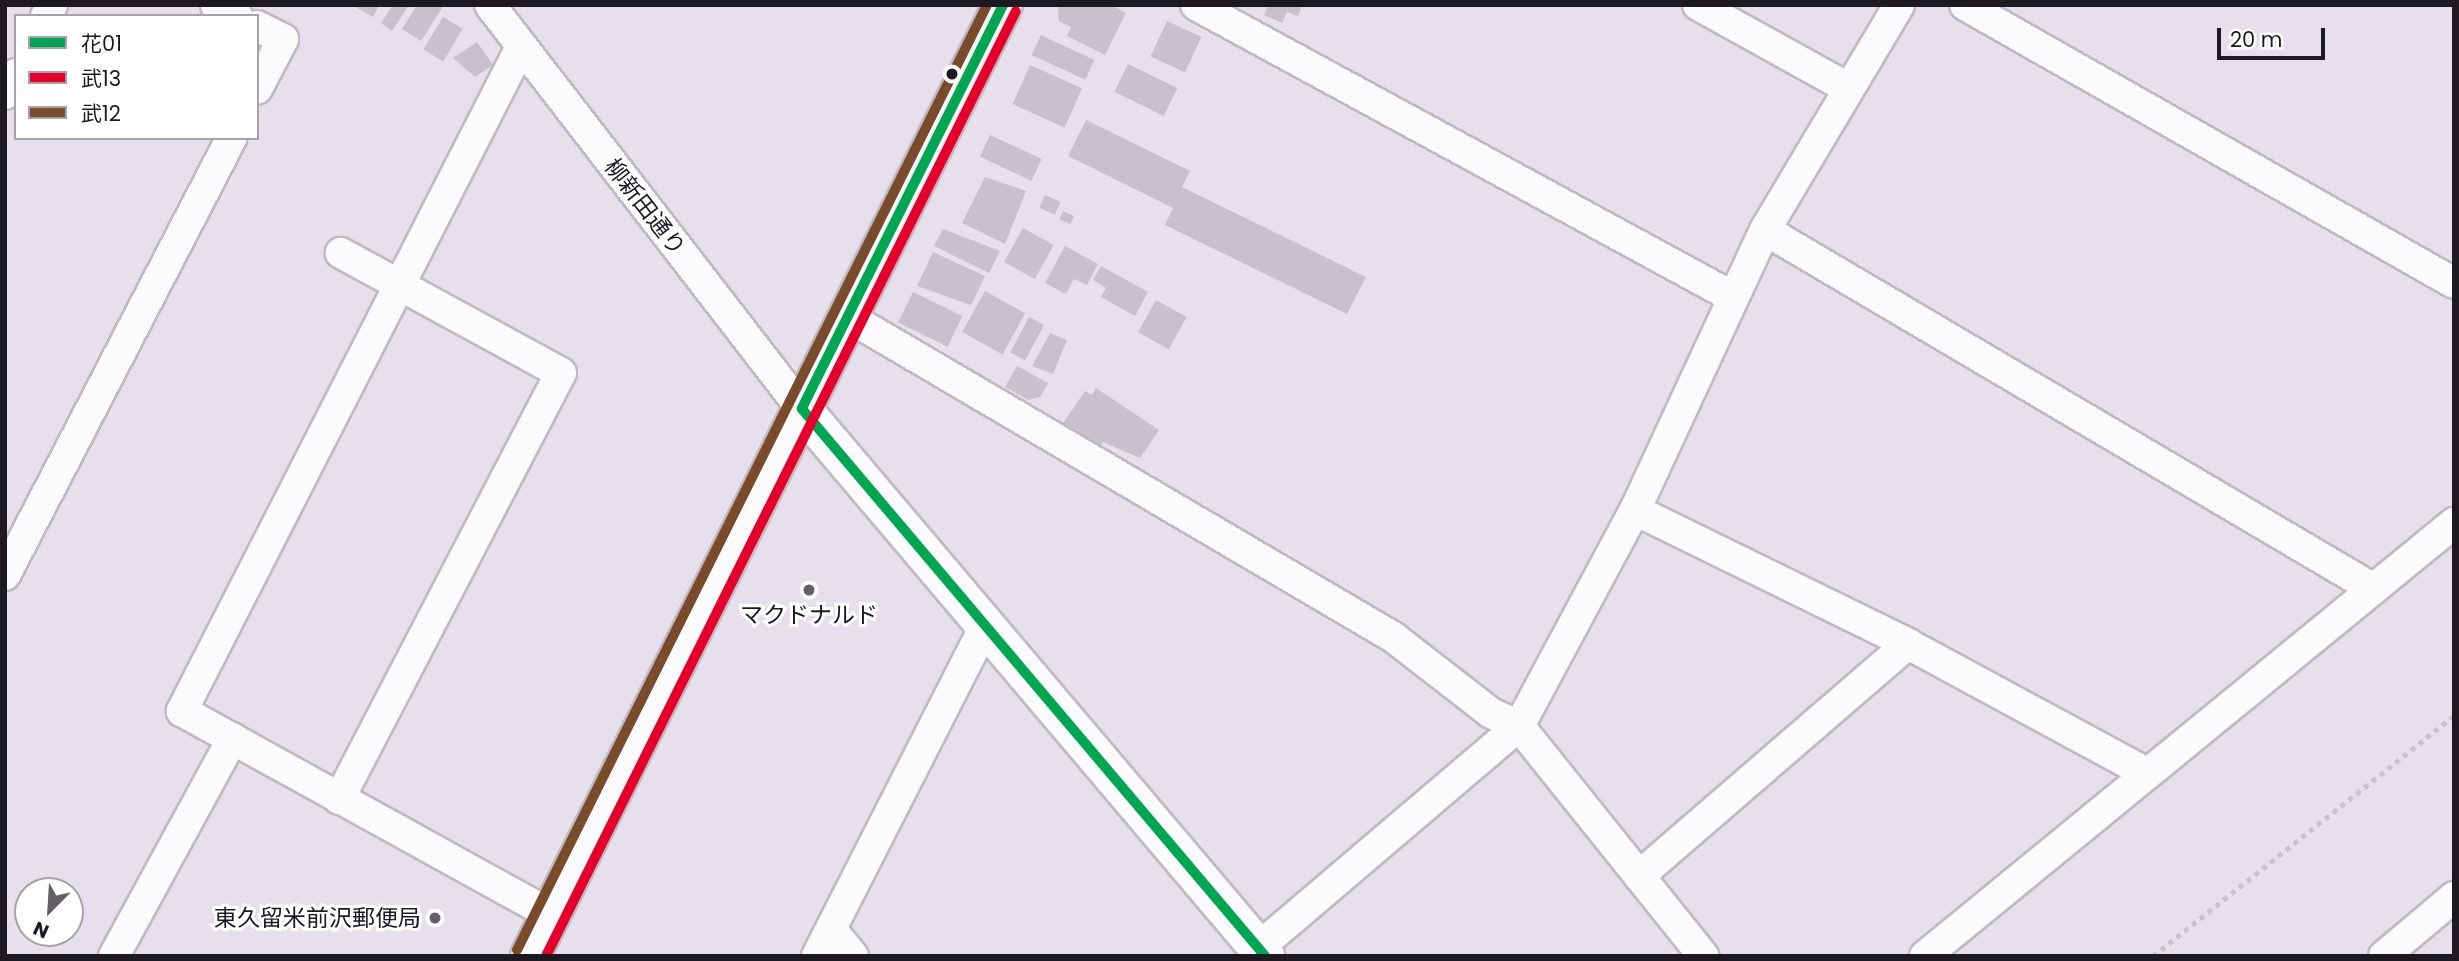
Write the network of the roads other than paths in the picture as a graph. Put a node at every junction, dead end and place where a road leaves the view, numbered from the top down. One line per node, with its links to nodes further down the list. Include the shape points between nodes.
1 (216, 5): 8 (street)
2 (490, 5): 10 (street, 柳新田通り)
3 (1003, 5): 21 (main road)
4 (1196, 5): 20 (street)
5 (1698, 5): 13 (street)
6 (1899, 5): 13 (street)
7 (1965, 5): 18 (street)
8 (233, 14)
9 (259, 27): 12 (street, via 283,39)
10 (521, 47): 19 (street); 22 (street, 柳新田通り)
11 (14, 78): 14 (street)
12 (259, 85)
13 (1846, 87): 16 (street)
14 (5, 94)
15 (231, 140): 25 (street)
16 (1765, 230): 20 (street); 26 (street)
17 (341, 253): 19 (street)
18 (2454, 284)
19 (399, 286): 30 (street, via 182,711); 32 (street, via 561,373)
20 (1733, 297): 23 (street)
21 (845, 315): 22 (main road); 29 (street, via 1394,637 1491,713)
22 (802, 409): 27 (main road); 35 (main road)
23 (1635, 510): 28 (street); 29 (street)
24 (2454, 523): 26 (street)
25 (5, 575)
26 (2372, 588): 31 (street)
27 (987, 622): 36 (street); 37 (main road)
28 (1908, 644): 31 (street); 33 (street)
29 (1519, 726): 33 (street); 37 (street)
30 (233, 738): 32 (street); 38 (street)
31 (2147, 773): 43 (street)
32 (339, 799): 35 (street)
33 (1639, 876): 42 (street)
34 (2454, 897): 44 (street)
35 (551, 915): 39 (main road)
36 (831, 929): 40 (street); 41 (street)
37 (1261, 952)
38 (114, 956)
39 (530, 956)
40 (817, 956)
41 (853, 956)
42 (1703, 956)
43 (1925, 956)
44 (2385, 956)

